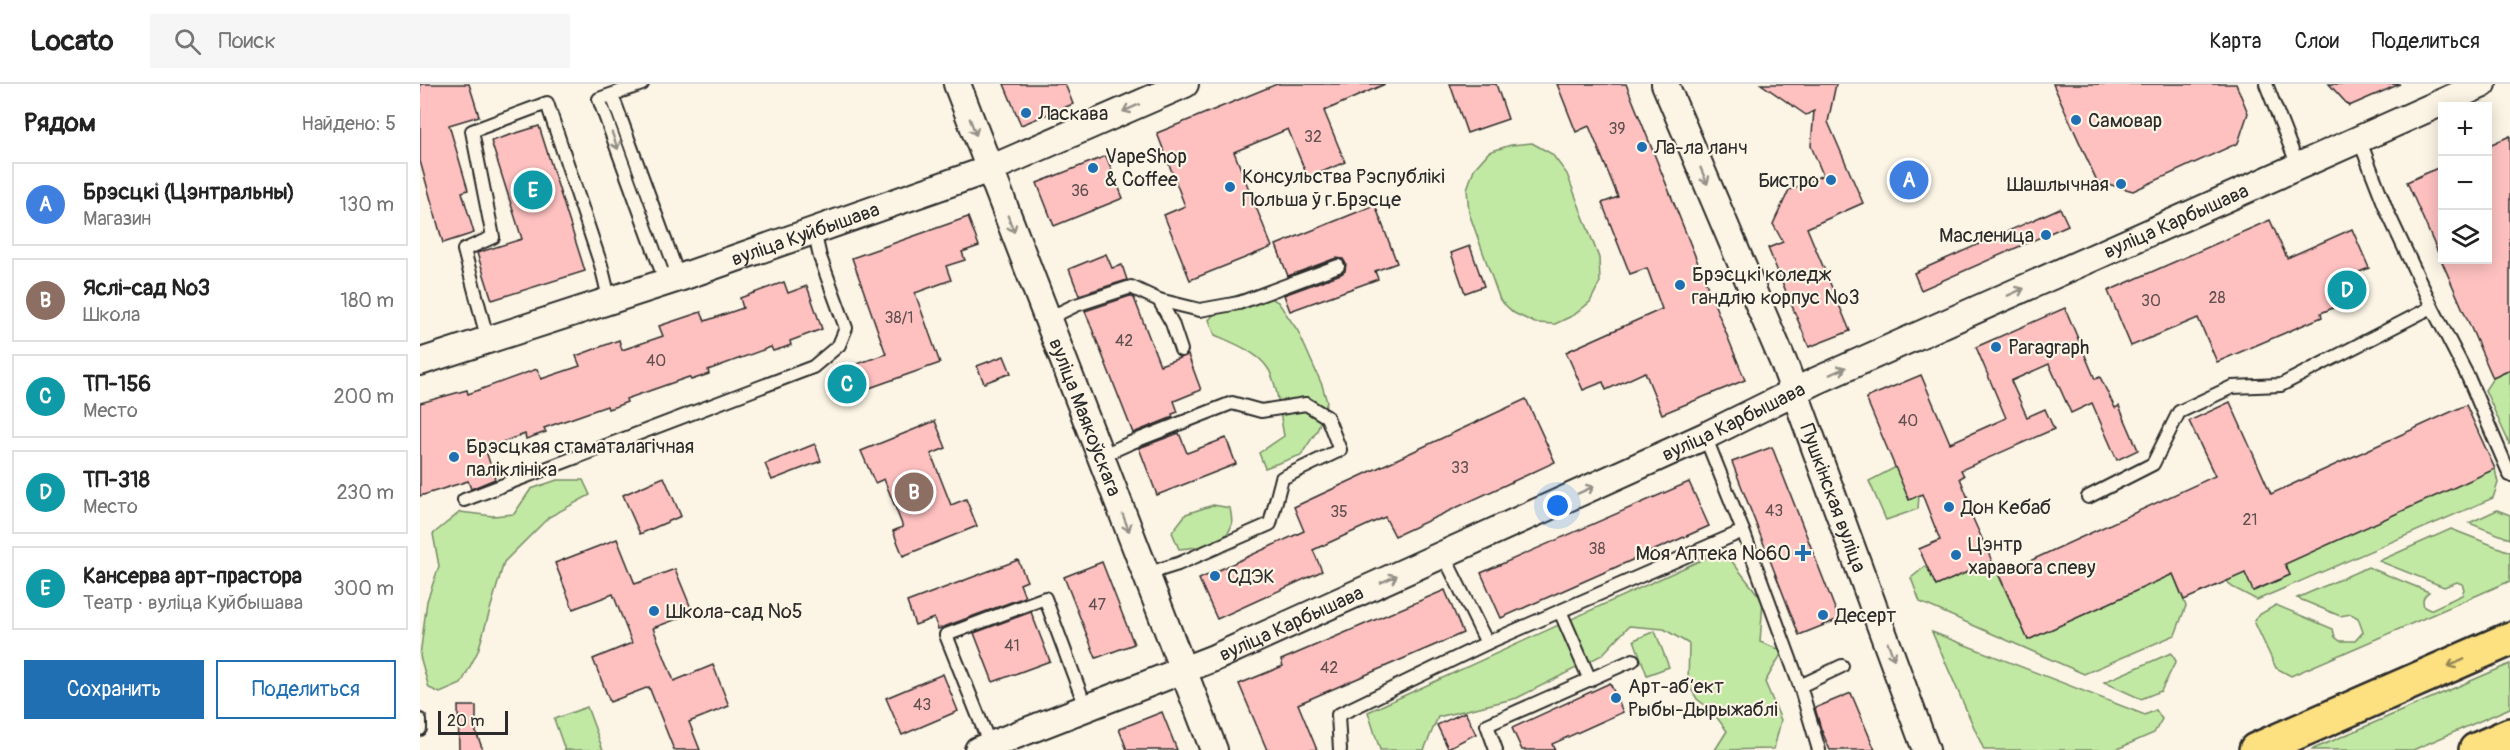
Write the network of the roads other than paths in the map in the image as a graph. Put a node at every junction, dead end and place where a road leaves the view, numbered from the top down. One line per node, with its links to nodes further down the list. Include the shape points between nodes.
1 (957, 84): 9 (street, вуліца Маякоўскага, one-way to 9)
2 (1185, 84): 9 (street, вуліца Куйбышава, one-way to 9)
3 (1665, 84): 20 (street, Пушкінская вуліца, one-way to 20)
4 (2266, 84): 8 (lane)
5 (2483, 84): 7 (street, вуліца Карбышава)
6 (637, 85): 12 (lane, via 612,95)
7 (2359, 140): 8 (street, вуліца Карбышава); 15 (lane)
8 (2298, 166): 20 (street, вуліца Карбышава, one-way to 8)
9 (990, 169): 10 (street, вуліца Куйбышава); 16 (street, вуліца Маякоўскага, one-way to 16)
10 (814, 231): 12 (street, вуліца Куйбышава); 25 (lane, via 846,328 839,345 813,367)
11 (1338, 266): 13 (lane, via 1239,303 1200,310)
12 (672, 280): 14 (street, вуліца Куйбышава)
13 (1159, 300): 16 (lane, via 1131,287); 18 (lane)
14 (610, 302): 17 (street, вуліца Куйбышава); 17 (lane, via 547,103 472,131 493,237 464,250)
15 (2432, 307): 23 (lane, via 2468,377); 24 (lane, via 2281,385 2232,387 2179,411 2153,464)
16 (1047, 319): 22 (street, вуліца Маякоўскага)
17 (488, 341): 19 (street, вуліца Куйбышава)
18 (1181, 350)
19 (420, 362)
20 (1794, 392): 21 (street, вуліца Карбышава); 46 (street, Пушкінская вуліца, one-way to 46)
21 (1705, 436): 26 (lane); 27 (street, вуліца Карбышава, one-way to 21)
22 (1101, 456): 28 (street, вуліца Маякоўскага, one-way to 28); 28 (lane, via 1232,403 1261,411 1306,404 1327,417 1340,450 1282,478 1270,524)
23 (2510, 475)
24 (2088, 497)
25 (464, 500)
26 (1743, 531): 29 (lane); 36 (lane)
27 (1443, 555): 31 (lane); 34 (street, вуліца Карбышава, one-way to 27)
28 (1146, 574): 34 (street, вуліца Маякоўскага)
29 (1560, 611): 31 (lane); 35 (lane)
30 (2510, 639): 47 (main road, one-way to 47)
31 (1487, 643): 43 (lane, via 1338,715)
32 (1633, 660): 35 (lane)
33 (1842, 666): 36 (lane)
34 (1182, 670): 37 (street, вуліца Карбышава); 42 (street, вуліца Маякоўскага)
35 (1590, 680): 44 (lane, via 1487,725)
36 (1800, 686): 45 (lane)
37 (1086, 708): 41 (street, вуліца Карбышава); 41 (lane, via 1045,598 946,635)
38 (420, 720): 39 (lane)
39 (420, 729)
40 (2510, 735): 48 (main road)
41 (984, 748)
42 (1214, 750)
43 (1340, 750)
44 (1496, 750)
45 (1819, 750)
46 (1926, 750)
47 (2256, 750)
48 (2476, 750)

